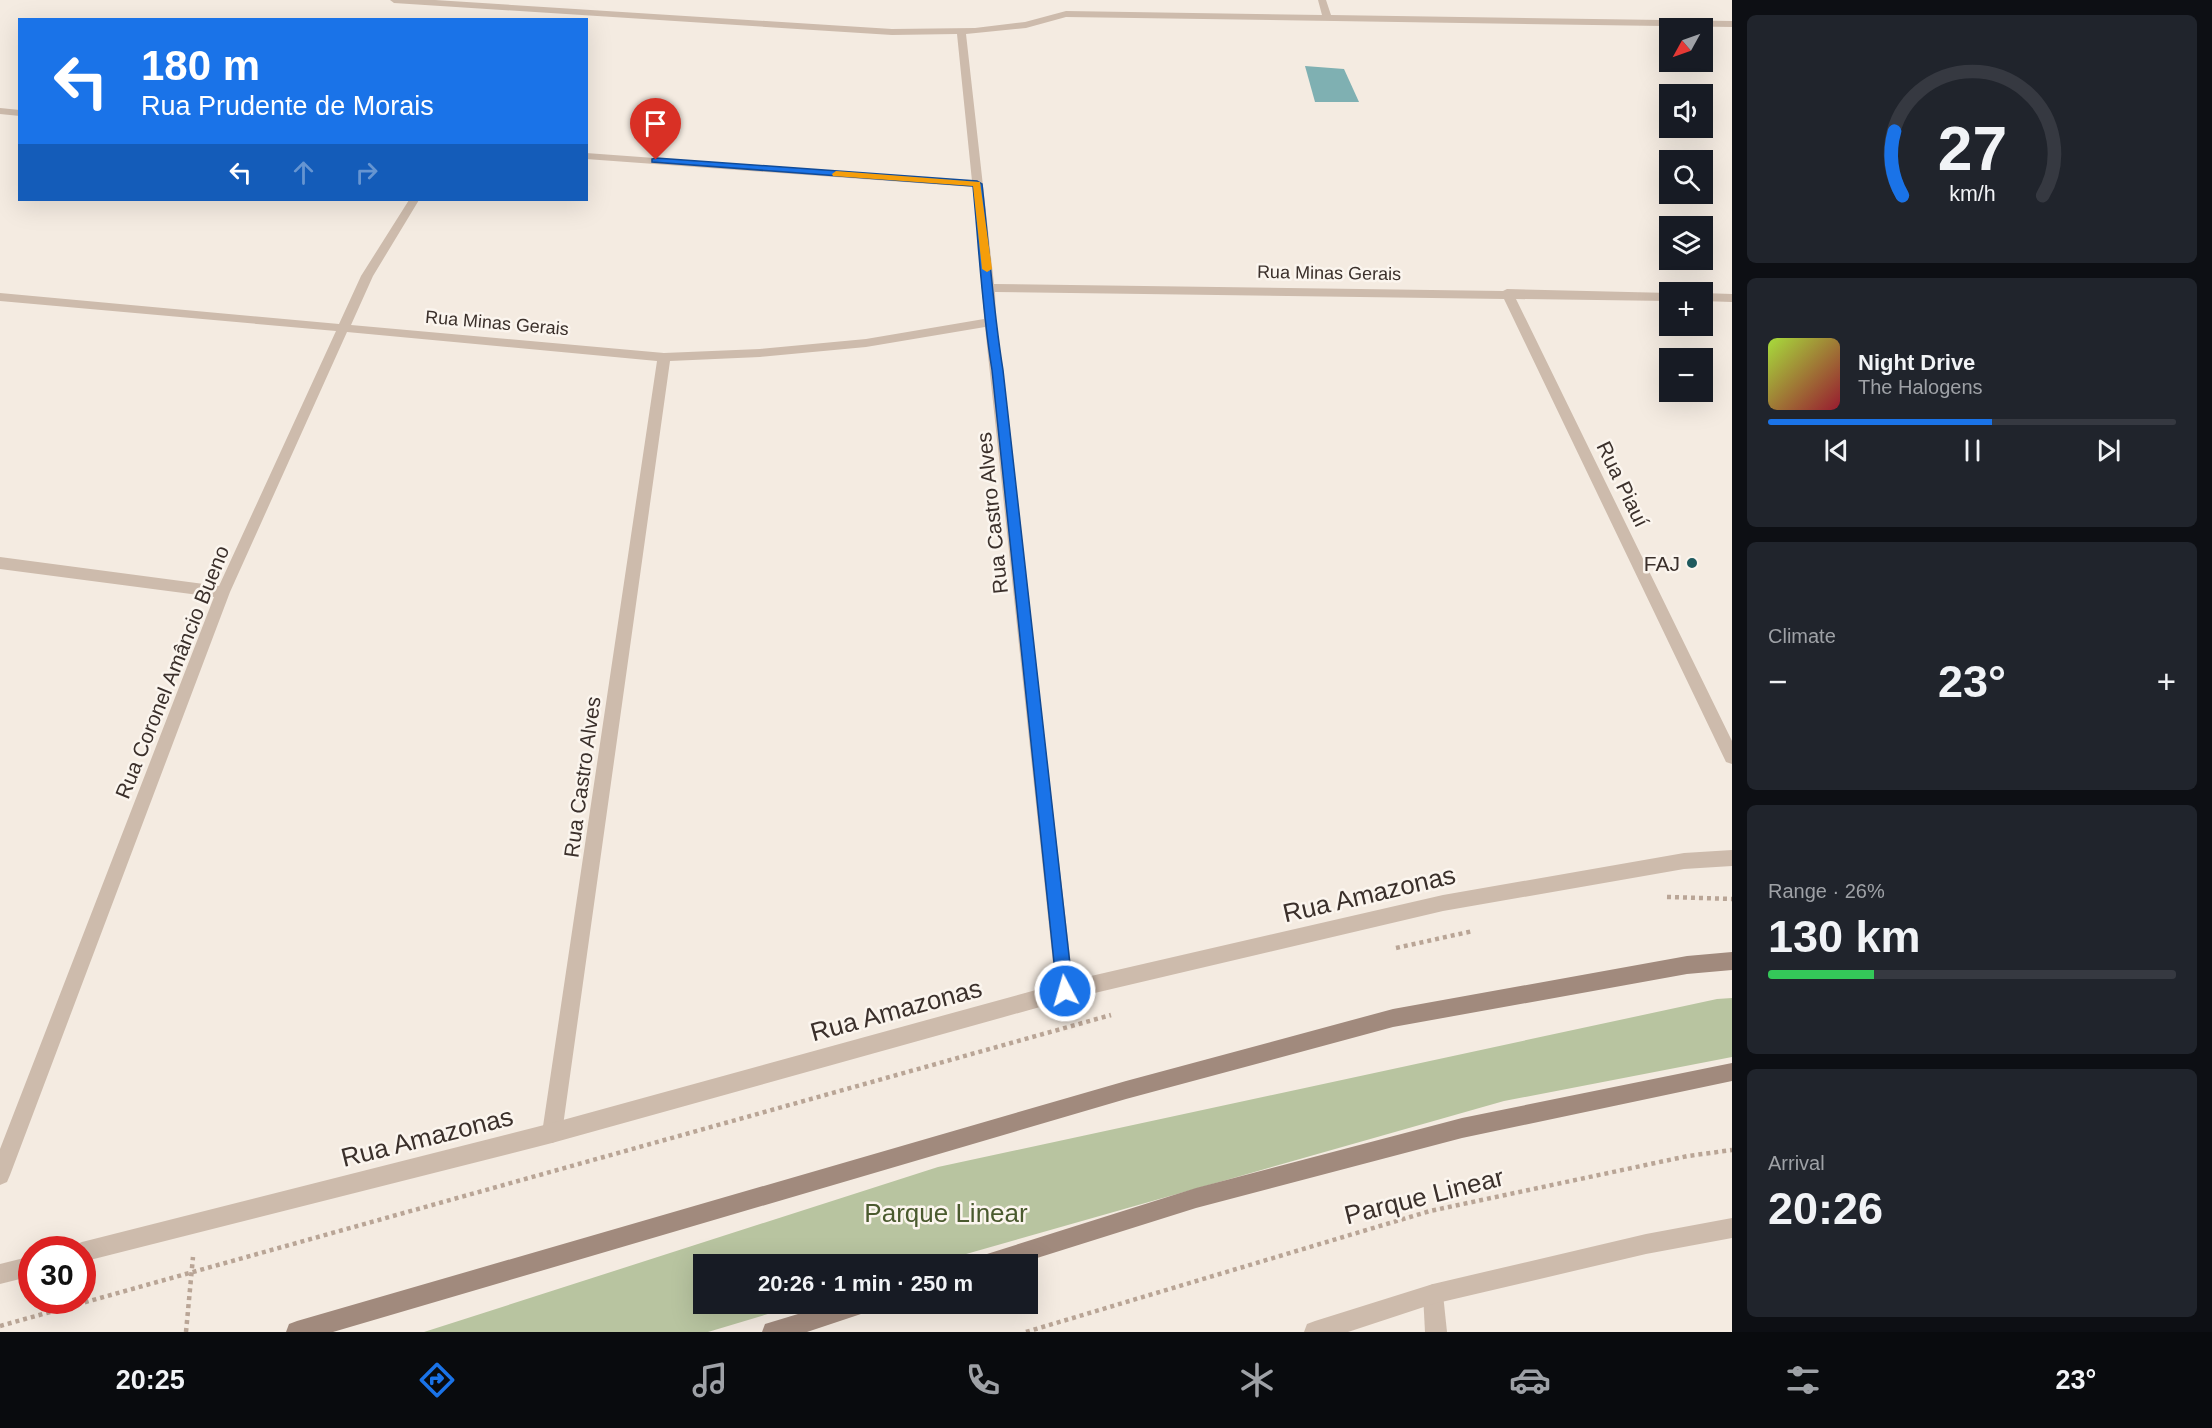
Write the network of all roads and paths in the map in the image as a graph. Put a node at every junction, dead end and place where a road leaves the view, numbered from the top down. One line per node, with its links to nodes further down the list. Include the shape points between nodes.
1 (394, 0): 4 (street)
2 (1322, 0): 7 (street)
3 (1081, 1): 5 (street)
4 (533, 4): 6 (street); 9 (street, via 892,32)
5 (1066, 14): 7 (street); 9 (street, via 1026,25)
6 (525, 18)
7 (1327, 18): 8 (street)
8 (1732, 24)
9 (960, 31): 13 (street, Rua Castro Alves)
10 (0, 111): 11 (street)
11 (18, 113)
12 (588, 156): 13 (street)
13 (977, 184): 15 (street, Rua Castro Alves)
14 (413, 201): 22 (street, Rua Coronel Amâncio Bueno, via 367,276)
15 (989, 288): 16 (street, Rua Minas Gerais); 21 (street, Rua Castro Alves)
16 (1507, 293): 18 (street, Rua Minas Gerais); 26 (street, Rua Piauí)
17 (0, 297): 22 (street, Rua Minas Gerais)
18 (1659, 297)
19 (1713, 297): 20 (street)
20 (1732, 298)
21 (990, 322): 23 (street, Rua Minas Gerais, via 866,343); 33 (street, Rua Castro Alves)
22 (344, 328): 23 (street, Rua Minas Gerais); 25 (street, Rua Coronel Amâncio Bueno)
23 (664, 357): 36 (street, Rua Castro Alves)
24 (0, 563): 25 (street)
25 (223, 592): 38 (street, Rua Coronel Amâncio Bueno)
26 (1732, 757)
27 (1732, 858): 33 (street, Rua Amazonas, via 1684,861 1443,903)
28 (1656, 899): 29 (path)
29 (1732, 899)
30 (1483, 929): 31 (path)
31 (1392, 949)
32 (1732, 961): 50 (main road, via 1687,965 1393,1018 1126,1089)
33 (1065, 991): 36 (street, Rua Amazonas)
34 (1118, 1013): 44 (path)
35 (1732, 1072): 42 (main road, via 1462,1128 1196,1198)
36 (552, 1133): 39 (street, Rua Amazonas)
37 (1732, 1150): 52 (path, Parque Linear, via 1430,1211)
38 (0, 1175)
39 (196, 1223): 41 (street, Rua Amazonas); 44 (path)
40 (1732, 1228): 46 (street)
41 (96, 1248)
42 (1019, 1254)
43 (18, 1270): 45 (street)
44 (191, 1272): 48 (path); 49 (path)
45 (0, 1274)
46 (1433, 1294): 53 (street); 54 (street)
47 (831, 1314): 51 (main road)
48 (0, 1326)
49 (186, 1332)
50 (297, 1332)
51 (773, 1332)
52 (1026, 1332)
53 (1315, 1332)
54 (1436, 1332)

